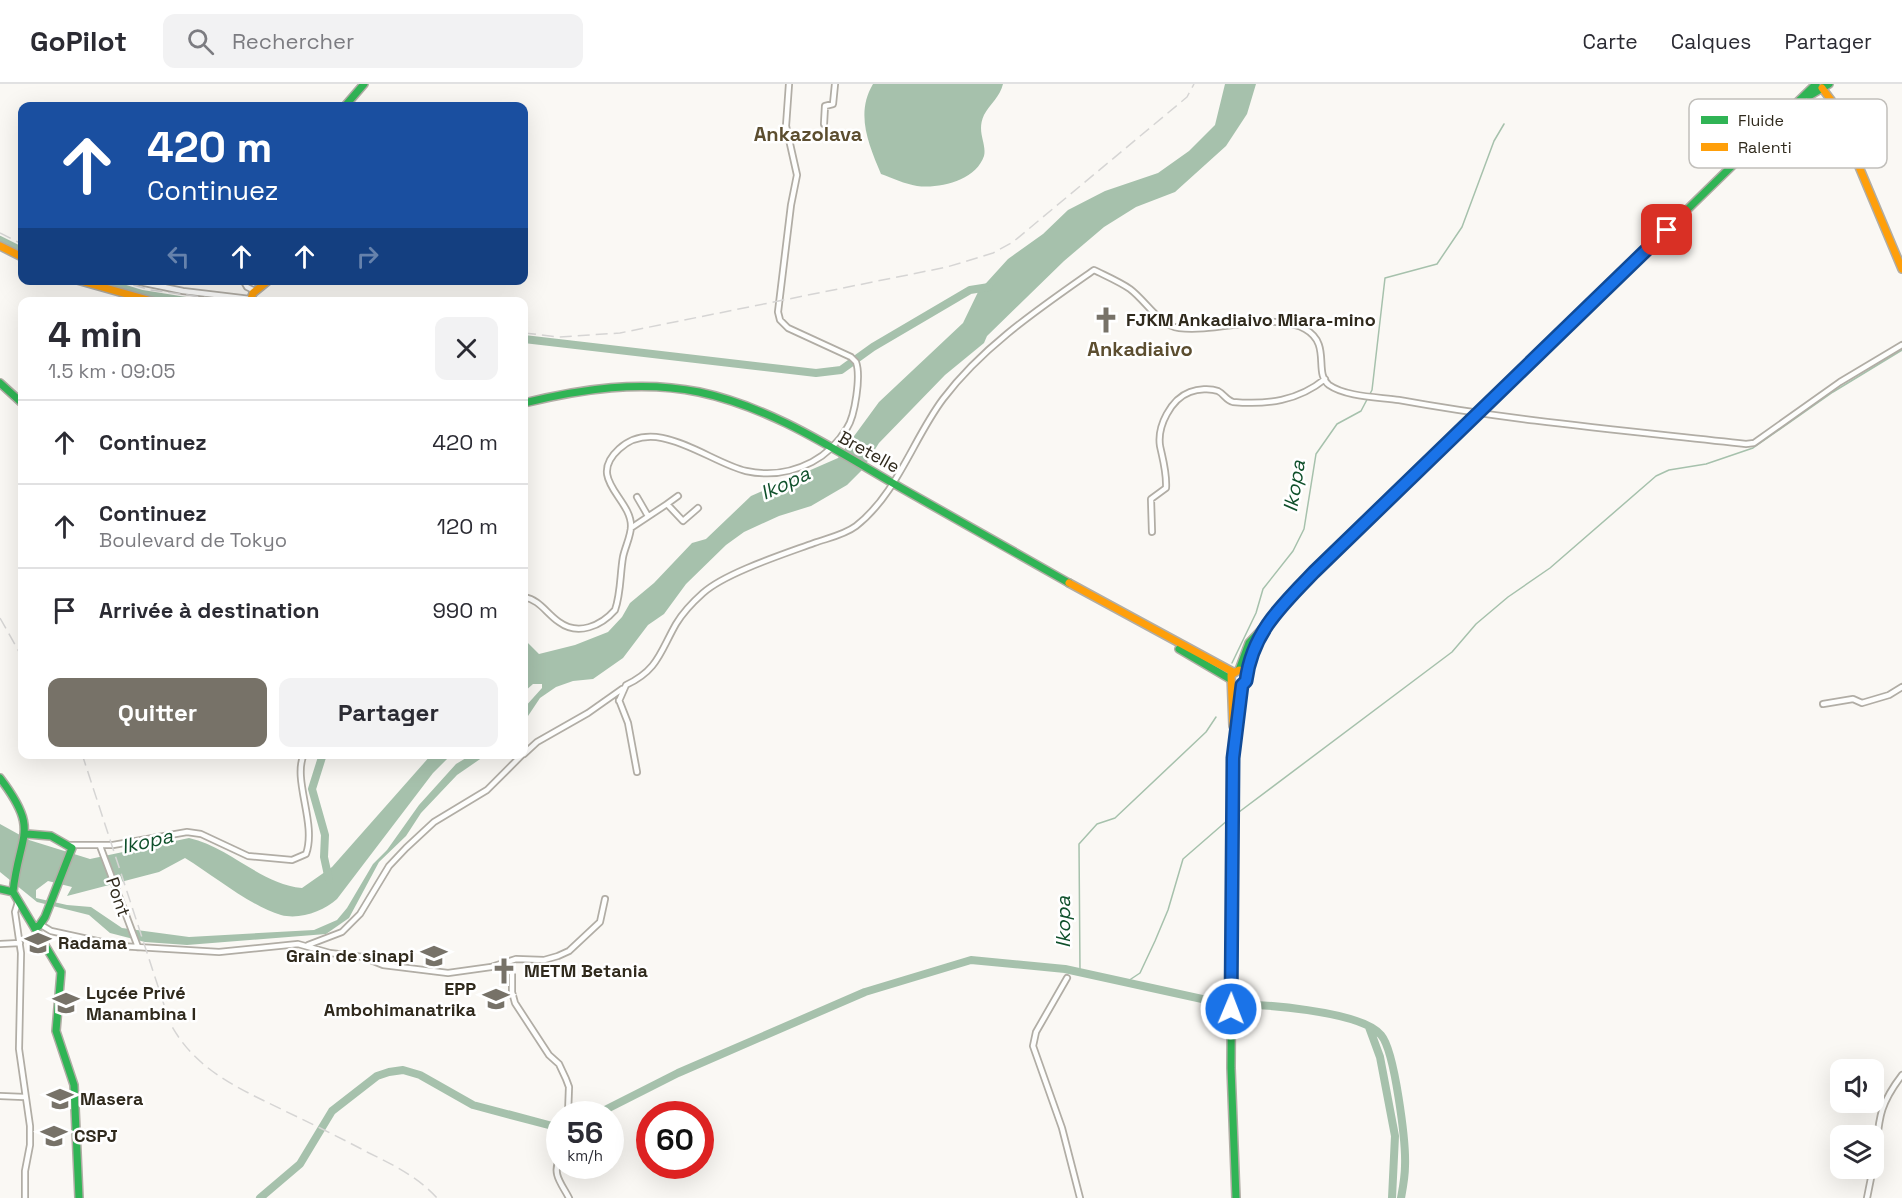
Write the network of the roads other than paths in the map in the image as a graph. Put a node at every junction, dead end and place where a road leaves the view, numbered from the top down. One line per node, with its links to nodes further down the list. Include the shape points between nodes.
1 (364, 84): 7 (main road)
2 (789, 84): 28 (street, via 786,126 797,175 778,300 780,320 856,362 853,420)
3 (835, 84): 8 (street, via 833,104 825,106)
4 (1823, 85): 5 (main road); 6 (main road)
5 (1804, 99)
6 (1830, 99)
7 (348, 102)
8 (824, 124)
9 (1732, 168): 27 (main road)
10 (1859, 168): 13 (main road)
11 (0, 246): 12 (main road)
12 (18, 255)
13 (1902, 270)
14 (95, 285): 19 (main road)
15 (154, 285): 20 (street)
16 (246, 285): 18 (street)
17 (263, 285): 18 (main road)
18 (255, 291): 21 (main road)
19 (137, 297)
20 (228, 297)
21 (252, 297)
22 (1902, 345): 27 (street, via 1840,382 1754,443)
23 (1325, 379): 27 (street, via 1349,392); 29 (street, via 1320,346 1305,329 1277,322 1220,328 1168,325 1130,289 1094,270 1035,312 963,374); 36 (street, via 1286,400 1233,402 1217,391 1205,389 1174,401 1161,435 1166,488 1151,499)
24 (0, 383): 25 (main road)
25 (18, 399)
26 (528, 402): 28 (main road, Bretelle, via 604,386 686,390 762,412)
27 (1478, 415): 38 (main road, via 1314,572 1249,644)
28 (833, 449): 29 (main road, Bretelle); 35 (street, via 796,471 777,473 747,471 688,446 652,436 638,437 619,449 608,468 610,486 630,519)
29 (890, 480): 38 (main road, Bretelle, via 1172,641 1177,648); 41 (street, via 856,526 732,576 703,593 677,622 659,660 639,679 626,685)
30 (678, 496): 32 (street)
31 (637, 497): 34 (street)
32 (667, 504): 33 (street, via 683,521); 34 (street)
33 (698, 508)
34 (648, 516): 35 (street)
35 (631, 528): 37 (street, via 621,569 619,600 606,620 582,628 569,627)
36 (1152, 532)
37 (528, 598)
38 (1236, 675): 39 (main road, Bretelle); 39 (main road, via 1246,681); 43 (main road)
39 (1242, 685): 43 (main road)
40 (1902, 687): 42 (street, via 1862,703 1853,699)
41 (619, 700): 44 (street, via 622,689); 47 (street, via 628,723)
42 (1823, 704)
43 (1233, 744): 78 (main road, via 1231,1009)
44 (528, 750)
45 (303, 759): 52 (street, via 300,770 307,805 308,846 301,858 248,856 201,834 187,832)
46 (518, 759): 59 (street, via 487,790 434,822 389,866 355,920 342,932)
47 (637, 772)
48 (0, 774): 50 (main road)
49 (0, 778): 51 (main road, via 20,806)
50 (35, 833): 51 (main road); 53 (main road)
51 (27, 835): 55 (main road)
52 (100, 846): 53 (street); 63 (street, Pont)
53 (70, 849): 58 (main road, via 45,915)
54 (0, 888): 55 (main road)
55 (13, 888): 57 (main road)
56 (605, 899): 65 (street, via 600,922 569,951 544,960 516,959)
57 (18, 902): 58 (main road); 60 (street, via 15,919)
58 (37, 926): 63 (street); 75 (main road, via 61,972 56,1031 74,1085)
59 (321, 941): 62 (street); 64 (street)
60 (20, 943): 61 (street); 69 (street, via 18,1014)
61 (0, 944)
62 (307, 946): 63 (street, via 219,952); 64 (street)
63 (138, 947)
64 (321, 950): 65 (street, via 435,972 469,971)
65 (504, 963): 70 (street, via 512,973 515,1003 559,1064 569,1087)
66 (1067, 978): 77 (street, via 1036,1032 1033,1046 1062,1128)
67 (1902, 1074): 71 (street, via 1884,1100)
68 (0, 1096): 69 (street)
69 (24, 1097): 74 (street, via 30,1136)
70 (568, 1101)
71 (1877, 1125)
72 (558, 1179): 76 (street)
73 (1871, 1179): 79 (street)
74 (25, 1198)
75 (79, 1198)
76 (569, 1198)
77 (1080, 1198)
78 (1236, 1198)
79 (1868, 1198)

